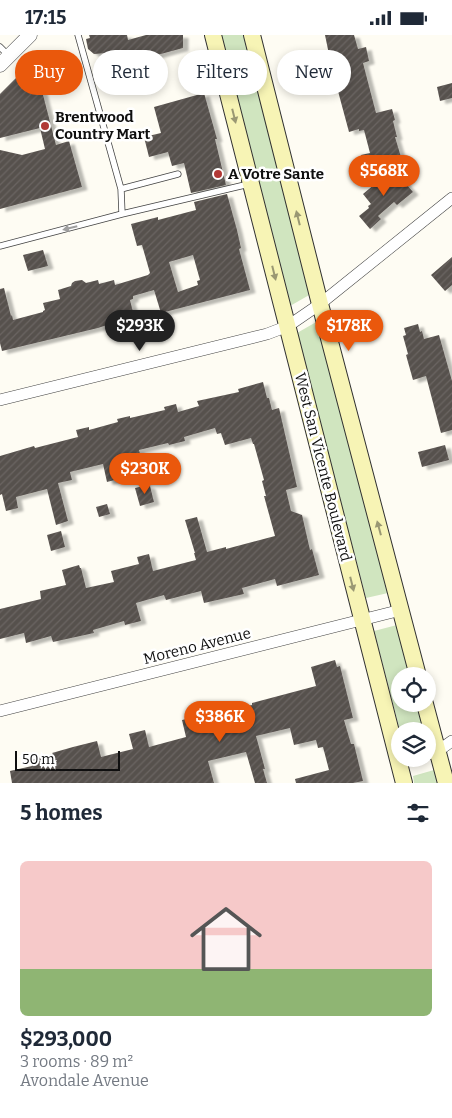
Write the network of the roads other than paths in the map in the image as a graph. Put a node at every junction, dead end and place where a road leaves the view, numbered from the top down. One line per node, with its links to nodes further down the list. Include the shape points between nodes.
1 (30, 35): 5 (street)
2 (78, 35): 8 (lane)
3 (213, 35): 7 (main road, West San Vicente Boulevard, one-way to 7)
4 (252, 35): 12 (main road, one-way to 4)
5 (3, 56)
6 (178, 174): 8 (lane)
7 (251, 183): 10 (lane); 13 (main road, West San Vicente Boulevard, one-way to 13)
8 (121, 189): 10 (lane)
9 (452, 198): 12 (street)
10 (119, 215): 11 (lane, one-way to 11)
11 (0, 246)
12 (320, 305): 13 (street); 15 (main road, one-way to 12)
13 (288, 326): 14 (street); 16 (main road, West San Vicente Boulevard, one-way to 16)
14 (0, 400)
15 (401, 609): 16 (street, Moreno Avenue); 17 (main road)
16 (361, 620): 18 (street, Moreno Avenue); 19 (main road, West San Vicente Boulevard)
17 (416, 667)
18 (0, 711)
19 (392, 722)
20 (452, 741): 21 (street)
21 (436, 751)
22 (436, 760): 25 (main road)
23 (404, 767): 24 (main road, West San Vicente Boulevard)
24 (404, 783)
25 (446, 783)

